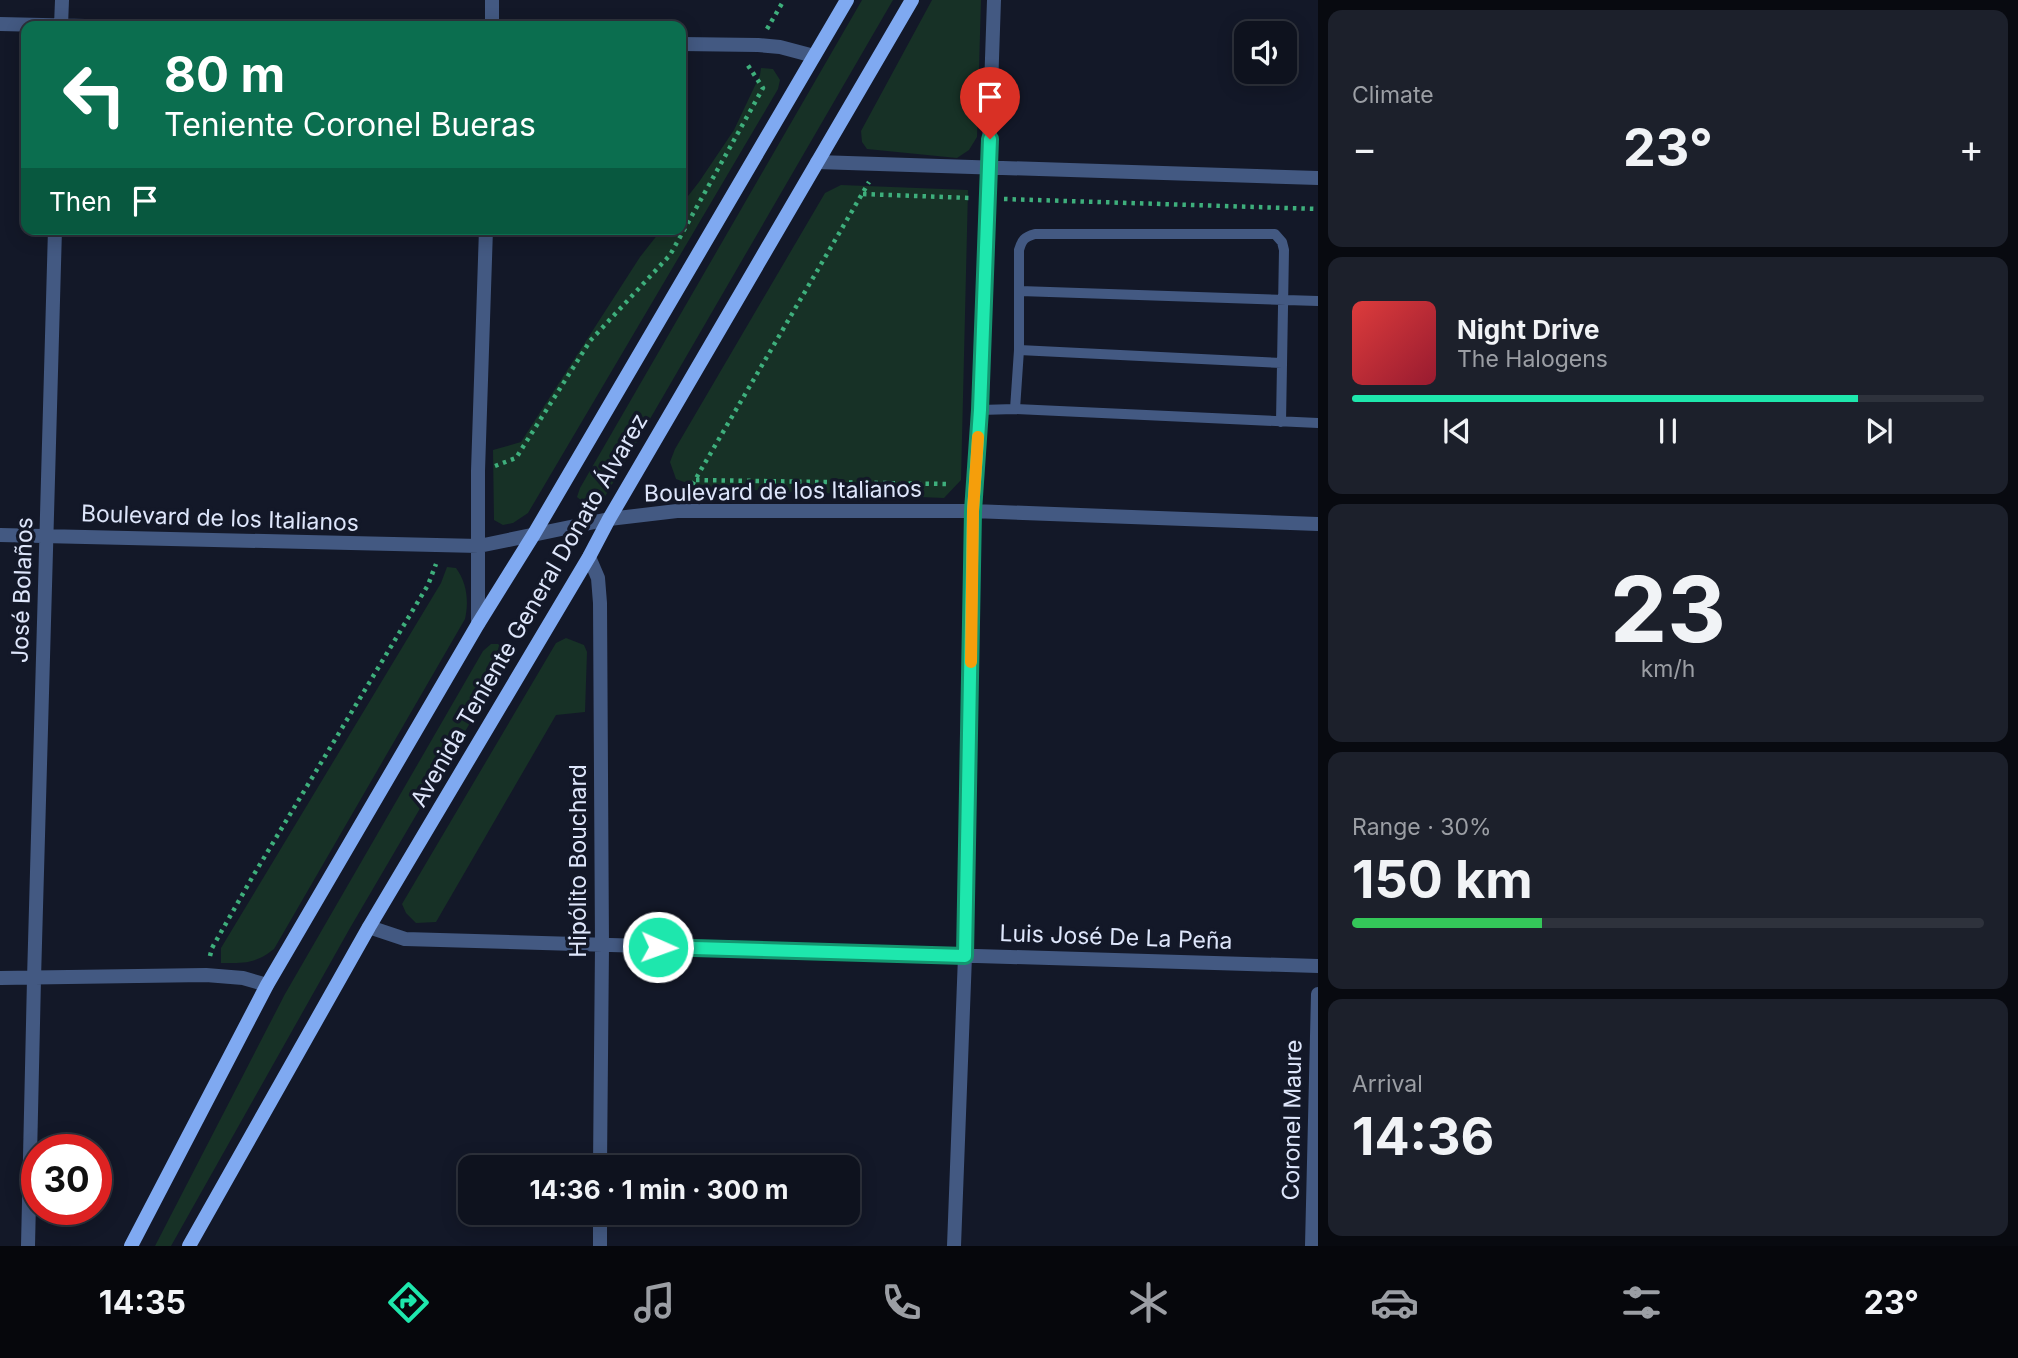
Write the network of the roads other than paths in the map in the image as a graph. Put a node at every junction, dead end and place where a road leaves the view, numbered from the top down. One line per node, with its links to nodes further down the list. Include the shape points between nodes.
1 (62, 0): 6 (street)
2 (492, 0): 7 (street)
3 (847, 0): 11 (main road, Avenida Teniente General Donato Álvarez)
4 (912, 0): 12 (main road, Avenida Teniente General Donato Álvarez)
5 (994, 0): 13 (street)
6 (61, 21)
7 (492, 21)
8 (0, 24): 9 (street)
9 (21, 25)
10 (686, 44): 11 (street, via 780,47)
11 (814, 56): 29 (main road, Avenida Teniente General Donato Álvarez)
12 (817, 162): 13 (street); 27 (main road, Avenida Teniente General Donato Álvarez)
13 (989, 167): 14 (street); 23 (street)
14 (1318, 178)
15 (55, 235): 31 (street, José Bolaños)
16 (486, 235): 32 (street)
17 (1020, 291): 18 (lane); 18 (lane, via 1019,250 1022,240 1035,234 1275,234 1284,250); 20 (lane)
18 (1283, 299): 19 (lane); 21 (lane)
19 (1318, 301)
20 (1019, 350): 21 (lane); 22 (lane)
21 (1282, 363): 24 (lane)
22 (1015, 409): 23 (lane); 24 (lane)
23 (980, 410): 26 (street)
24 (1281, 422): 25 (lane)
25 (1318, 423)
26 (973, 511): 27 (street, Boulevard de los Italianos, via 677,511); 28 (street, Boulevard de los Italianos); 37 (street)
27 (609, 519): 29 (street, Boulevard de los Italianos); 33 (main road, Avenida Teniente General Donato Álvarez)
28 (1318, 524)
29 (534, 534): 32 (street, Boulevard de los Italianos); 34 (main road, Avenida Teniente General Donato Álvarez)
30 (0, 535): 31 (street, Boulevard de los Italianos)
31 (47, 536): 32 (street, Boulevard de los Italianos); 40 (street, José Bolaños)
32 (479, 546): 34 (street)
33 (589, 556): 35 (main road, Avenida Teniente General Donato Álvarez); 36 (street, Hipólito Bouchard, via 600,588)
34 (478, 624): 41 (main road, Avenida Teniente General Donato Álvarez)
35 (369, 926): 36 (street, Luis José De La Peña, via 405,939); 47 (main road, Avenida Teniente General Donato Álvarez)
36 (602, 946): 37 (street, Luis José De La Peña); 43 (street, Hipólito Bouchard)
37 (965, 956): 38 (street, Luis José De La Peña); 49 (street)
38 (1318, 966)
39 (0, 978): 40 (street)
40 (33, 979): 41 (street, via 206,975); 45 (street, José Bolaños)
41 (267, 985): 46 (main road, Avenida Teniente General Donato Álvarez)
42 (1318, 994): 50 (street, Coronel Maure)
43 (600, 1155)
44 (600, 1225): 48 (street)
45 (29, 1246)
46 (131, 1246)
47 (189, 1246)
48 (600, 1246)
49 (954, 1246)
50 (1312, 1246)

